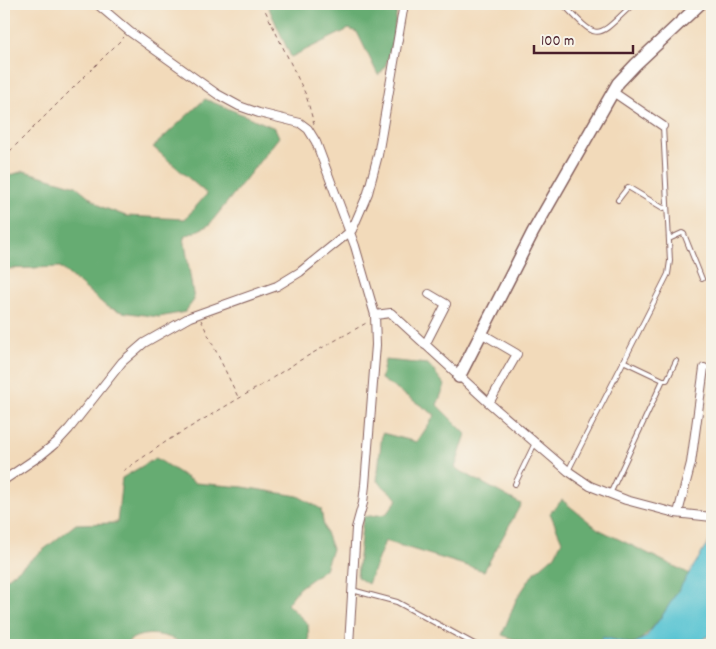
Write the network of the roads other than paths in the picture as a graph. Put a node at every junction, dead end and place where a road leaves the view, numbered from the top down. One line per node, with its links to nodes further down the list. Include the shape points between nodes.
1 (97, 4): 10 (street, via 130,32 217,94 259,113 300,123 308,130)
2 (404, 4): 10 (street, via 378,155 362,210)
3 (563, 4): 4 (lane, via 586,27 599,32)
4 (633, 4)
5 (700, 4): 6 (street, via 636,64)
6 (613, 92): 7 (street); 15 (street, via 533,232)
7 (663, 126): 9 (lane)
8 (618, 200): 9 (lane, via 628,187)
9 (667, 208): 11 (lane)
10 (349, 234): 14 (street, via 360,260); 25 (street, via 277,286 198,314 162,331 135,350 70,429 41,455)
11 (669, 239): 12 (lane, via 684,234); 17 (lane, via 668,274)
12 (702, 279)
13 (429, 294): 16 (street, via 446,304)
14 (375, 317): 16 (street, via 391,313); 30 (street, via 375,371)
15 (481, 333): 20 (street); 22 (street, via 517,354)
16 (425, 345): 20 (street)
17 (623, 361): 21 (lane); 24 (lane)
18 (676, 361): 21 (lane, via 667,380)
19 (704, 368): 28 (street, via 691,463)
20 (459, 376): 22 (street)
21 (663, 380): 27 (lane)
22 (489, 403): 23 (street)
23 (535, 443): 24 (street); 26 (lane)
24 (568, 471): 27 (street, via 590,486)
25 (4, 480)
26 (515, 484)
27 (610, 494): 28 (street)
28 (678, 513): 29 (street)
29 (712, 517)
30 (352, 590): 31 (street); 32 (lane, via 397,602)
31 (349, 645)
32 (476, 645)

